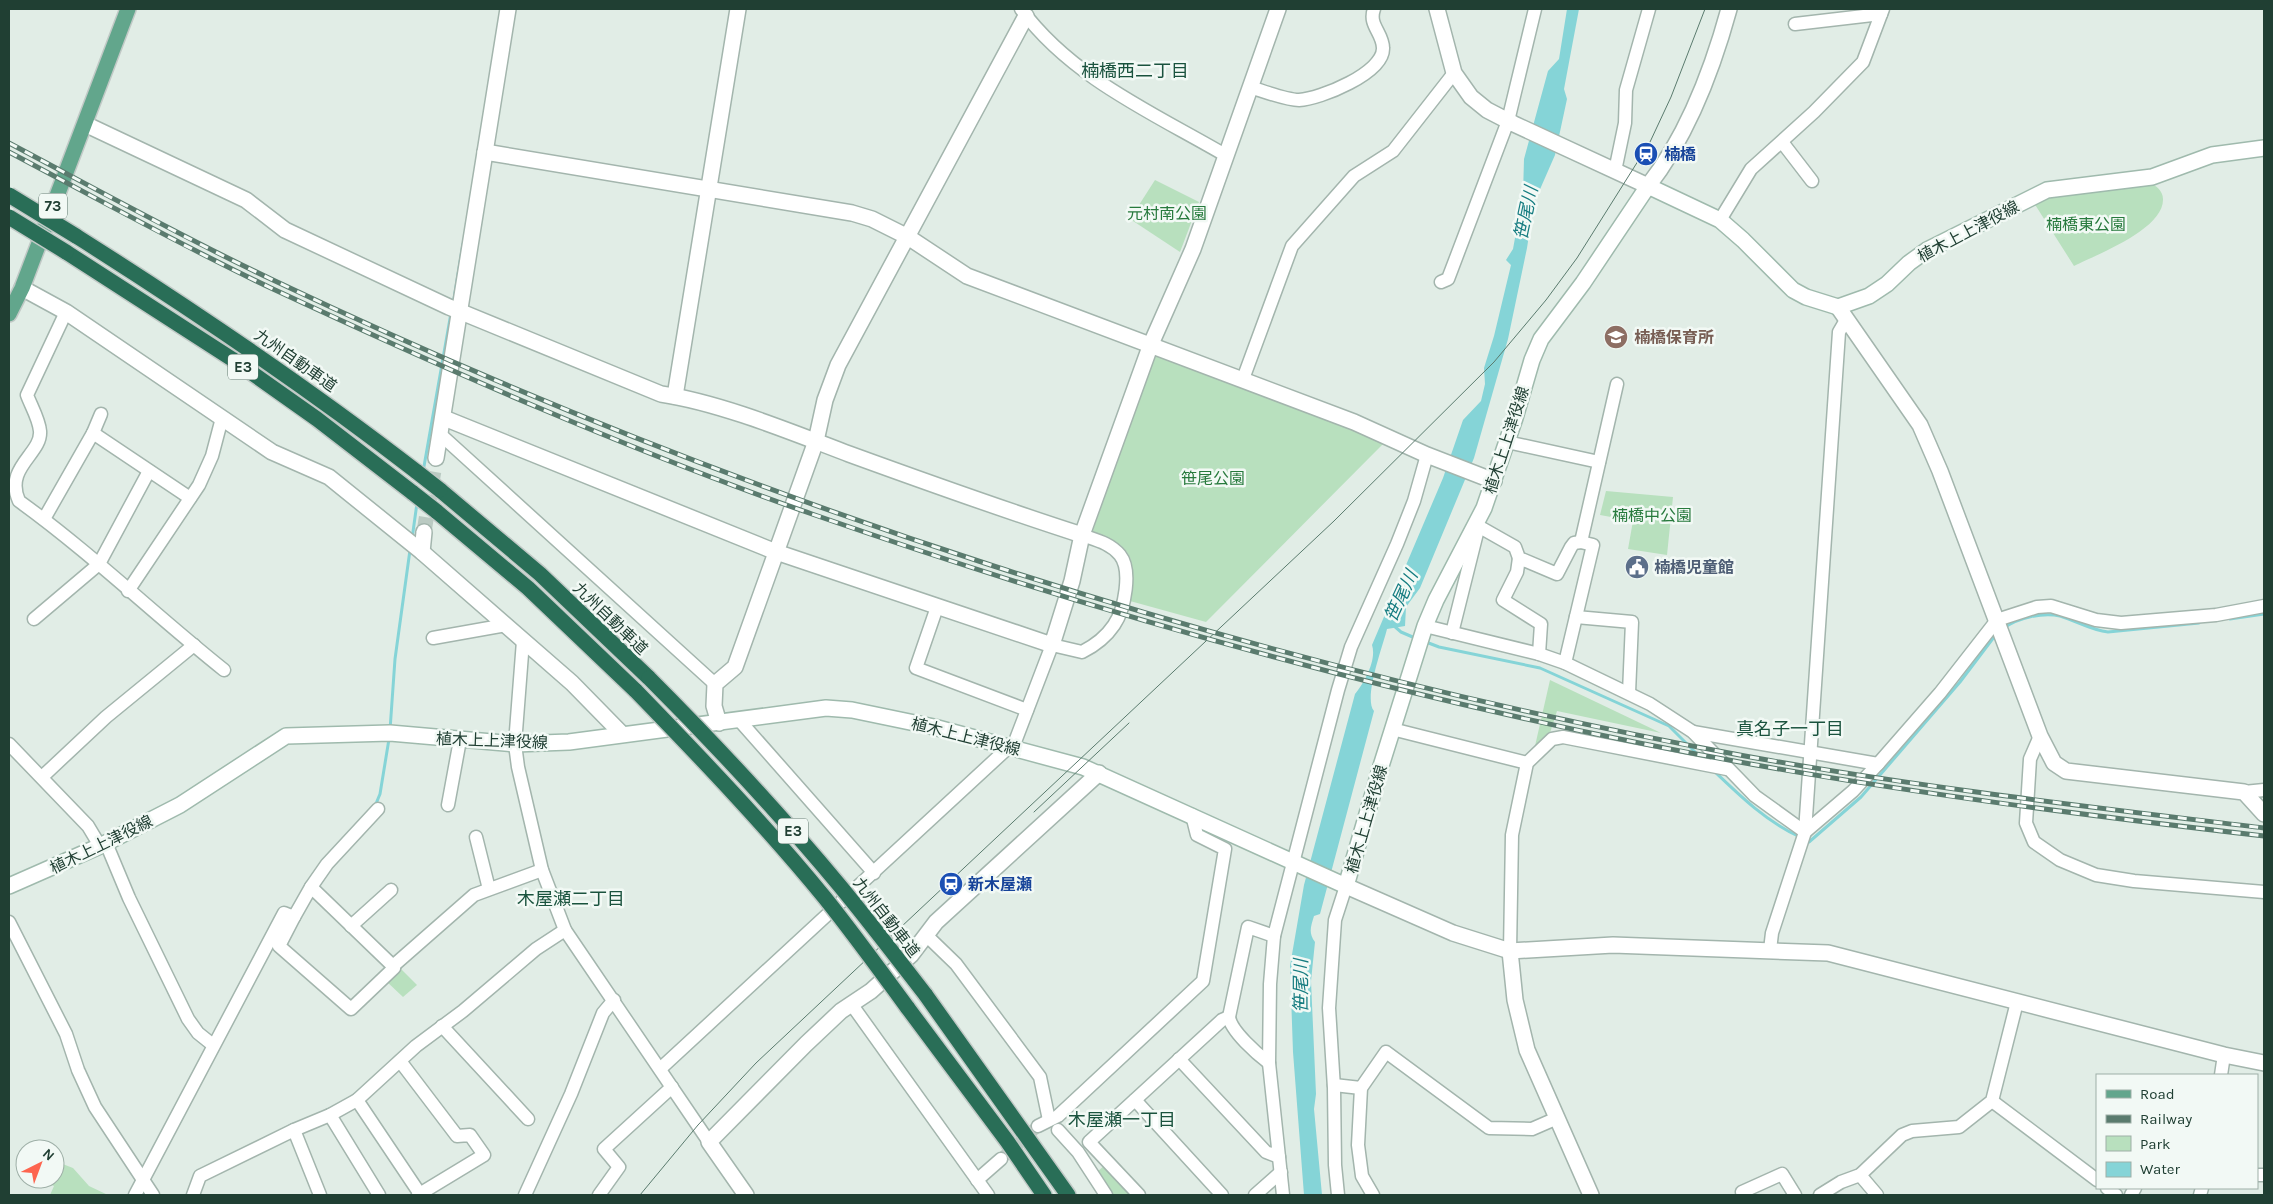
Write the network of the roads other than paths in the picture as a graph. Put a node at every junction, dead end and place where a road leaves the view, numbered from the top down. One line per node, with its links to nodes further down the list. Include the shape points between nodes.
1 (128, 9): 16 (main road, 73)
2 (508, 9): 19 (street)
3 (738, 9): 24 (street)
4 (1278, 9): 14 (street)
5 (1374, 9): 14 (street, via 1372,24 1383,48 1381,59 1344,87 1298,100)
6 (1437, 9): 13 (street)
7 (1535, 9): 15 (street)
8 (1649, 9): 21 (street, via 1626,90 1626,123)
9 (1729, 9): 23 (street, 植木上上津役線, via 1714,58 1687,123 1666,163)
10 (1027, 11): 20 (street, via 1068,59 1089,76); 28 (street)
11 (1882, 11): 12 (street); 17 (street, via 1863,62)
12 (1795, 24)
13 (1454, 73): 15 (street, via 1471,97); 36 (street, via 1393,151 1354,176 1292,246)
14 (1250, 87): 20 (street)
15 (1511, 123): 21 (street); 29 (street, via 1448,279)
16 (85, 124): 30 (main road, 73); 31 (street, via 246,200 285,230)
17 (1782, 142): 22 (street); 27 (street, via 1751,169)
18 (2264, 148): 34 (street, 植木上上津役線, via 2212,155 2152,177 2046,190 1927,250 1887,284)
19 (485, 152): 24 (street); 31 (street)
20 (1225, 155): 35 (street, via 1193,249)
21 (1611, 169): 23 (street)
22 (1812, 181)
23 (1648, 186): 27 (street); 45 (street, 植木上上津役線, via 1541,339)
24 (709, 188): 28 (street, via 852,212); 38 (street)
25 (9, 195): 168 (highway, 九州自動車道 / E3, bridge, via 243,344 329,405 440,490 540,574 649,678 784,821 925,994)
26 (9, 217): 167 (highway, E3, bridge, via 317,419 436,511 528,588 636,691 788,855 907,1007)
27 (1720, 220): 34 (street, via 1792,290)
28 (908, 237): 35 (street, via 967,276); 44 (street, via 838,364 825,400)
29 (1441, 282)
30 (22, 288): 32 (street); 33 (main road, 73)
31 (454, 310): 38 (street, via 661,394); 41 (street)
32 (66, 312): 40 (street); 49 (street, via 27,395 40,432 38,442)
33 (9, 314)
34 (1842, 314): 67 (street, via 1920,425); 91 (street)
35 (1151, 344): 36 (street); 56 (street)
36 (1242, 379): 46 (street, via 1354,422)
37 (1617, 384): 48 (street)
38 (675, 396): 44 (street)
39 (101, 414): 42 (street)
40 (222, 418): 52 (street, via 212,456); 58 (street, via 272,452 329,478)
41 (444, 418): 43 (street); 59 (street)
42 (93, 433): 50 (street); 53 (street)
43 (441, 434): 47 (street); 78 (street)
44 (816, 441): 56 (street, via 970,499); 59 (street)
45 (1507, 442): 48 (street); 51 (street, 植木上上津役線)
46 (1430, 456): 51 (street); 106 (street, via 1404,526 1351,647)
47 (436, 458)
48 (1599, 462): 57 (street)
49 (14, 465): 53 (street, via 15,493 19,501)
50 (150, 471): 52 (street); 61 (street)
51 (1488, 479): 54 (street, 植木上上津役線)
52 (190, 498): 62 (street)
53 (44, 519): 61 (street)
54 (1480, 520): 60 (street, via 1516,547); 69 (street, 植木上上津役線); 70 (street)
55 (424, 532): 58 (street)
56 (1082, 536): 74 (street); 74 (street, via 1105,543 1120,555 1127,569 1120,615 1103,638 1082,652)
57 (1581, 542): 60 (street, via 1574,543 1557,574); 65 (street, via 1593,545)
58 (415, 546): 68 (street)
59 (776, 552): 64 (street); 78 (street, via 736,668)
60 (1520, 558): 75 (street, via 1503,600 1541,624)
61 (98, 564): 62 (street); 66 (street)
62 (128, 591): 73 (street)
63 (2264, 606): 67 (street, via 2121,623 2096,620 2051,606 2037,606)
64 (937, 607): 74 (street); 80 (street, via 916,668)
65 (1576, 617): 76 (street); 79 (street, via 1632,622)
66 (34, 619)
67 (1997, 620): 86 (street); 93 (street, via 1940,693)
68 (506, 625): 71 (street); 72 (street)
69 (1425, 626): 70 (street); 83 (street, 植木上上津役線)
70 (1452, 633): 75 (street)
71 (433, 638)
72 (524, 640): 85 (street); 89 (street)
73 (194, 645): 77 (street); 96 (street, via 106,717)
74 (1052, 645): 80 (street)
75 (1539, 654): 76 (street)
76 (1565, 663): 79 (street)
77 (224, 670)
78 (715, 684): 82 (street, via 714,706)
79 (1629, 693): 84 (street)
80 (1028, 710): 90 (street)
81 (740, 721): 82 (street, 植木上上津役線); 90 (street, 植木上上津役線, via 826,708 852,710); 108 (street)
82 (719, 723): 85 (street, 植木上上津役線)
83 (1392, 730): 92 (street); 109 (street, 植木上上津役線)
84 (1693, 732): 91 (street); 94 (street)
85 (622, 734): 89 (street, 植木上上津役線, via 568,742)
86 (2040, 736): 98 (street, via 2054,763 2066,771); 114 (street, via 2030,759 2026,823 2034,842 2053,856 2096,875 2134,882)
87 (460, 740): 89 (street, 植木上上津役線); 99 (street); 105 (street, 植木上上津役線, via 389,734 286,736 180,805)
88 (9, 744): 96 (street)
89 (514, 744): 107 (street)
90 (1012, 746): 95 (street, 植木上上津役線); 108 (street)
91 (1811, 752): 93 (street); 103 (street)
92 (1527, 763): 94 (street, via 1552,739 1564,736); 122 (street, via 1512,835)
93 (1878, 764): 103 (street, via 1853,791)
94 (1727, 769): 103 (street, via 1755,796)
95 (1099, 773): 102 (street, 植木上上津役線); 119 (street, via 936,922)
96 (42, 777): 105 (street)
97 (2264, 790): 98 (street)
98 (2244, 792): 101 (street)
99 (448, 805)
100 (378, 809): 111 (street, via 327,864)
101 (2264, 814)
102 (1192, 815): 106 (street, 植木上上津役線); 119 (street, via 1197,835 1226,849 1203,981 1058,1116 1043,1123 1040,1077 956,964)
103 (1805, 832): 121 (street, via 1772,933)
104 (476, 837): 112 (street)
105 (103, 845): 110 (street, 植木上上津役線); 129 (street, via 188,1019)
106 (1296, 863): 109 (street, 植木上上津役線); 120 (street)
107 (542, 870): 112 (street); 118 (street)
108 (874, 873): 135 (street)
109 (1343, 885): 122 (street, via 1453,933); 137 (street, via 1331,961 1329,1008)
110 (9, 886)
111 (311, 887): 115 (street); 117 (street)
112 (489, 889): 123 (street, via 474,896)
113 (391, 890): 117 (street)
114 (2264, 892)
115 (291, 916): 123 (street, via 279,946 351,1009); 129 (street, via 284,913)
116 (9, 922): 156 (street, via 66,1034 95,1107)
117 (351, 926): 123 (street)
118 (565, 930): 124 (street); 128 (street, via 536,949)
119 (926, 935): 126 (street, via 911,956)
120 (1274, 936): 127 (street, via 1248,927); 133 (street)
121 (1770, 950): 122 (street, via 1613,945); 125 (street, via 1828,953)
122 (1510, 951): 144 (street, via 1515,1000 1527,1050)
123 (393, 966)
124 (614, 1000): 135 (street); 164 (street, via 603,1013)
125 (2017, 1002): 130 (street); 142 (street)
126 (852, 1005): 148 (street, via 841,1011 806,1044); 157 (street)
127 (1229, 1017): 131 (street); 133 (street, via 1230,1024)
128 (442, 1026): 132 (street); 145 (street)
129 (213, 1045): 156 (street)
130 (2224, 1055): 134 (street); 136 (street)
131 (1179, 1059): 141 (street); 151 (street, via 1266,1152)
132 (400, 1061): 140 (street); 163 (street, via 457,1136 470,1135 484,1155)
133 (1269, 1063): 151 (street)
134 (2264, 1063)
135 (660, 1069): 138 (street)
136 (2221, 1074)
137 (1334, 1085): 139 (street); 174 (street)
138 (672, 1087): 148 (street); 165 (street, via 604,1149 619,1167)
139 (1361, 1088): 144 (street, via 1386,1052 1489,1128 1532,1129); 175 (street, via 1358,1145 1362,1176)
140 (357, 1100): 143 (street); 163 (street)
141 (1135, 1100): 149 (street); 171 (street)
142 (1992, 1101): 154 (street, via 1959,1127 1912,1130 1902,1135); 155 (street)
143 (330, 1115): 146 (street); 162 (street)
144 (1555, 1119): 176 (street)
145 (528, 1120)
146 (294, 1130): 160 (street, via 200,1176); 161 (street)
147 (1058, 1130): 150 (street)
148 (709, 1142): 166 (street)
149 (1089, 1142): 150 (street); 170 (street)
150 (1078, 1152): 169 (street)
151 (1279, 1157): 153 (street)
152 (1001, 1159): 157 (street)
153 (1280, 1172): 172 (street); 173 (street)
154 (1860, 1175): 179 (street); 180 (street)
155 (2096, 1179)
156 (142, 1181): 158 (street); 159 (street)
157 (981, 1190)
158 (135, 1195)
159 (153, 1195)
160 (193, 1195)
161 (320, 1195)
162 (379, 1195)
163 (419, 1195)
164 (525, 1195)
165 (599, 1195)
166 (746, 1195)
167 (1044, 1195)
168 (1068, 1195)
169 (1106, 1195)
170 (1139, 1195)
171 (1222, 1195)
172 (1255, 1195)
173 (1283, 1195)
174 (1338, 1195)
175 (1373, 1195)
176 (1591, 1195)
177 (1744, 1195): 178 (street, via 1742,1192 1782,1174)
178 (1795, 1195)
179 (1820, 1195)
180 (1877, 1195)

